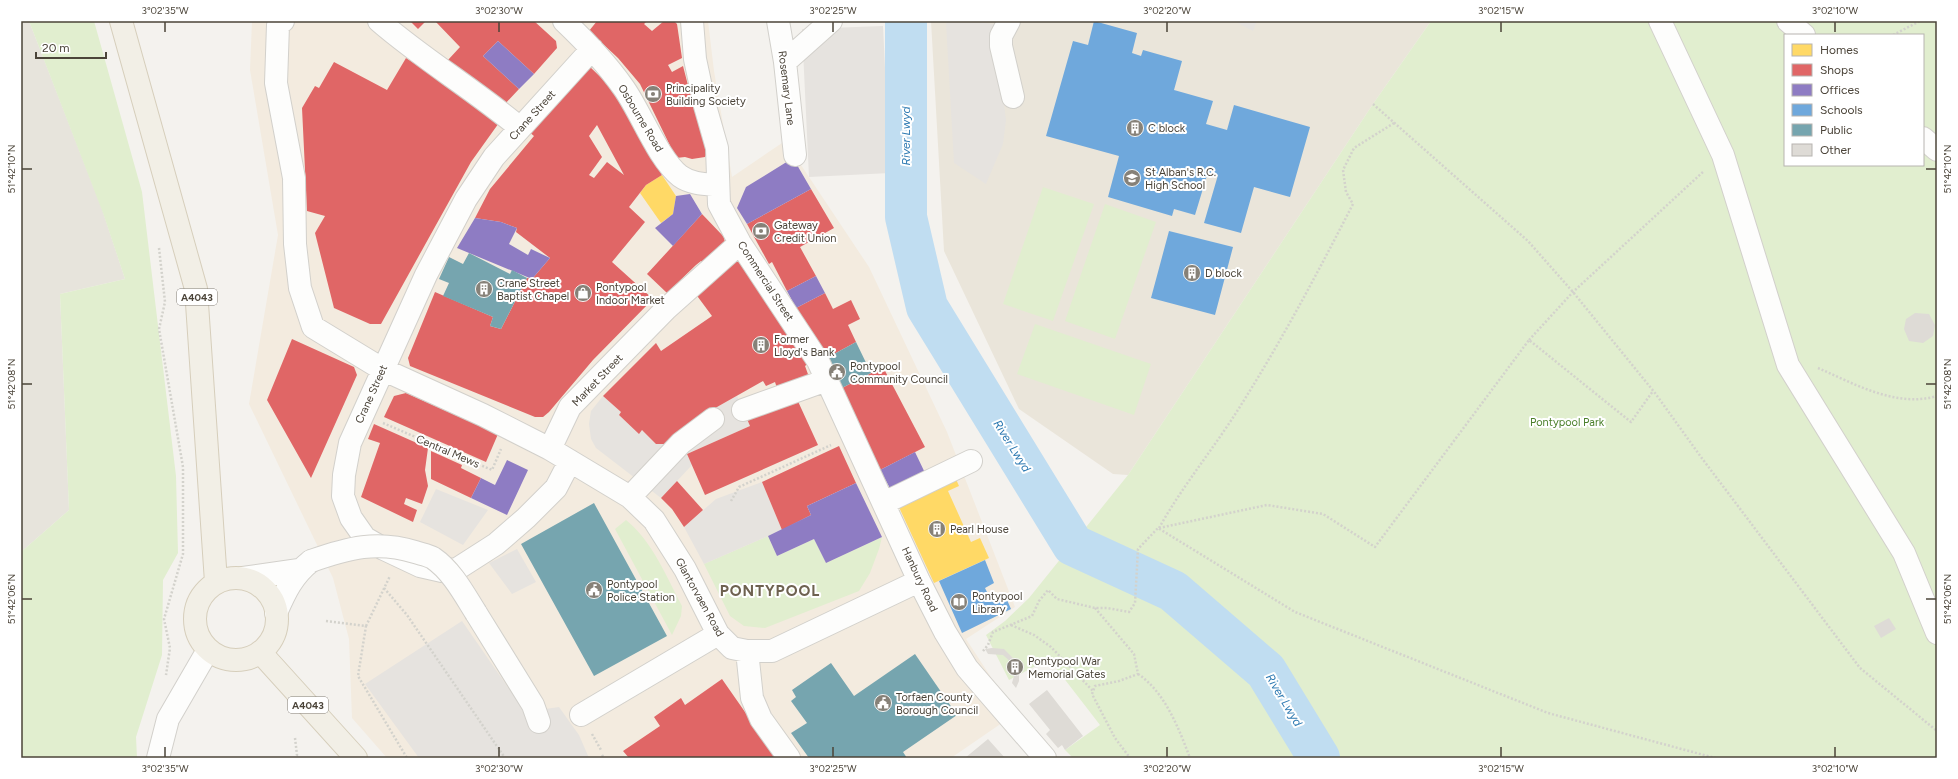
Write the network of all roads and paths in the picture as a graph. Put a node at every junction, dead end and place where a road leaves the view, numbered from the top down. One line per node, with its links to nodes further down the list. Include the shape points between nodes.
1 (121, 21): 50 (main road, A4043, via 196,289)
2 (283, 21): 30 (street, via 278,25 276,83 294,178 295,244 300,288 313,327)
3 (380, 21): 19 (street, via 400,40 490,103)
4 (564, 21): 14 (street, Osbourne Road)
5 (692, 21): 24 (street, Commercial Street, via 695,59 717,148)
6 (778, 21): 15 (street, Rosemary Lane)
7 (831, 21): 15 (street)
8 (1009, 21): 16 (street, via 1001,36 1001,46)
9 (1660, 21): 23 (street)
10 (1788, 21): 12 (street)
11 (1920, 21): 13 (path)
12 (1803, 34)
13 (1895, 34)
14 (592, 49): 19 (street, Crane Street); 24 (street, Osbourne Road, via 624,87 668,163 680,176 691,182)
15 (785, 62): 22 (street, Rosemary Lane)
16 (1013, 97)
17 (1373, 104): 18 (path)
18 (1394, 123): 27 (path, via 1528,241); 45 (path, via 1354,148 1343,170 1346,192 1353,204 1335,239 1302,302 1241,406)
19 (520, 128): 30 (street, Crane Street, via 494,157 466,199 426,274)
20 (1924, 139): 21 (street)
21 (1937, 150)
22 (796, 155)
23 (1722, 155): 27 (path); 29 (street)
24 (718, 185): 26 (street, Commercial Street, via 719,204)
25 (158, 241): 64 (path, via 166,302 159,329 183,467 183,554 164,619 170,648)
26 (740, 243): 31 (street, Commercial Street, via 818,361); 39 (street, Market Street, via 666,309 570,407)
27 (1573, 292): 28 (path); 32 (path)
28 (1529, 340): 32 (path, via 1631,422); 45 (path, via 1375,547 1323,514 1267,505)
29 (1786, 360): 33 (path, via 1799,361 1871,391 1903,400 1923,400); 57 (street, via 1904,553)
30 (382, 369): 35 (street, Crane Street); 37 (street)
31 (827, 380): 34 (street); 38 (street, Hanbury Road)
32 (1654, 391): 68 (path, via 1860,668)
33 (1937, 396)
34 (743, 410)
35 (362, 414): 37 (path, Central Mews, via 492,470); 46 (street, Crane Street, via 350,442 343,496 351,518 365,538)
36 (713, 419): 42 (street, via 681,443)
37 (510, 429): 39 (street)
38 (853, 436): 43 (path, via 739,487); 44 (street, Hanbury Road)
39 (550, 449): 40 (street, Glantorvaen Road)
40 (570, 461): 42 (street, Glantorvaen Road); 46 (street, Crane Street, via 556,488 526,518 496,544 456,570 442,571 420,566)
41 (971, 462): 44 (street)
42 (630, 497): 58 (street, Glantorvaen Road, via 654,520 685,569)
43 (731, 501)
44 (884, 503): 49 (street, Hanbury Road)
45 (1158, 528): 52 (path, via 1138,549 1135,603 1129,612); 79 (path, via 1295,612 1548,713)
46 (399, 556): 51 (path)
47 (306, 566): 48 (street); 53 (street, via 285,592); 67 (street, bridge, via 366,545 407,549 432,558 454,578 532,705)
48 (243, 578): 50 (main road, via 229,578); 53 (main road, via 256,583 266,592 274,603)
49 (919, 581): 60 (street, Glantorvaen Road, via 772,651); 62 (street, Hanbury Road)
50 (216, 582): 59 (main road, via 198,601 194,614 200,640)
51 (384, 588): 56 (path); 74 (path, via 408,615)
52 (1095, 608): 55 (path, via 1057,599 1048,590 1032,616); 63 (path, via 1134,654)
53 (276, 613): 61 (main road, via 275,630 269,643)
54 (326, 621): 56 (path)
55 (1010, 625): 62 (path, via 993,632 988,645); 65 (path, via 1034,635 1051,647)
56 (366, 626): 73 (path, via 358,676)
57 (1937, 633)
58 (718, 634): 60 (street, Glantorvaen Road, via 732,648); 66 (street)
59 (208, 650): 61 (main road, via 223,658 239,660); 70 (street, via 168,719)
60 (747, 651): 75 (street, via 752,698 761,719)
61 (260, 652): 72 (main road, A4043)
62 (967, 668): 76 (street, Hanbury Road)
63 (1138, 674): 65 (path, via 1095,686); 78 (path, via 1150,682 1168,710)
64 (166, 676)
65 (1093, 691): 77 (path, via 1092,694 1115,738)
66 (581, 715)
67 (539, 722)
68 (1937, 731)
69 (295, 738): 71 (path)
70 (158, 758)
71 (295, 758)
72 (356, 758)
73 (407, 758)
74 (505, 758)
75 (789, 758)
76 (1045, 758)
77 (1130, 758)
78 (1190, 758)
79 (1715, 758)

